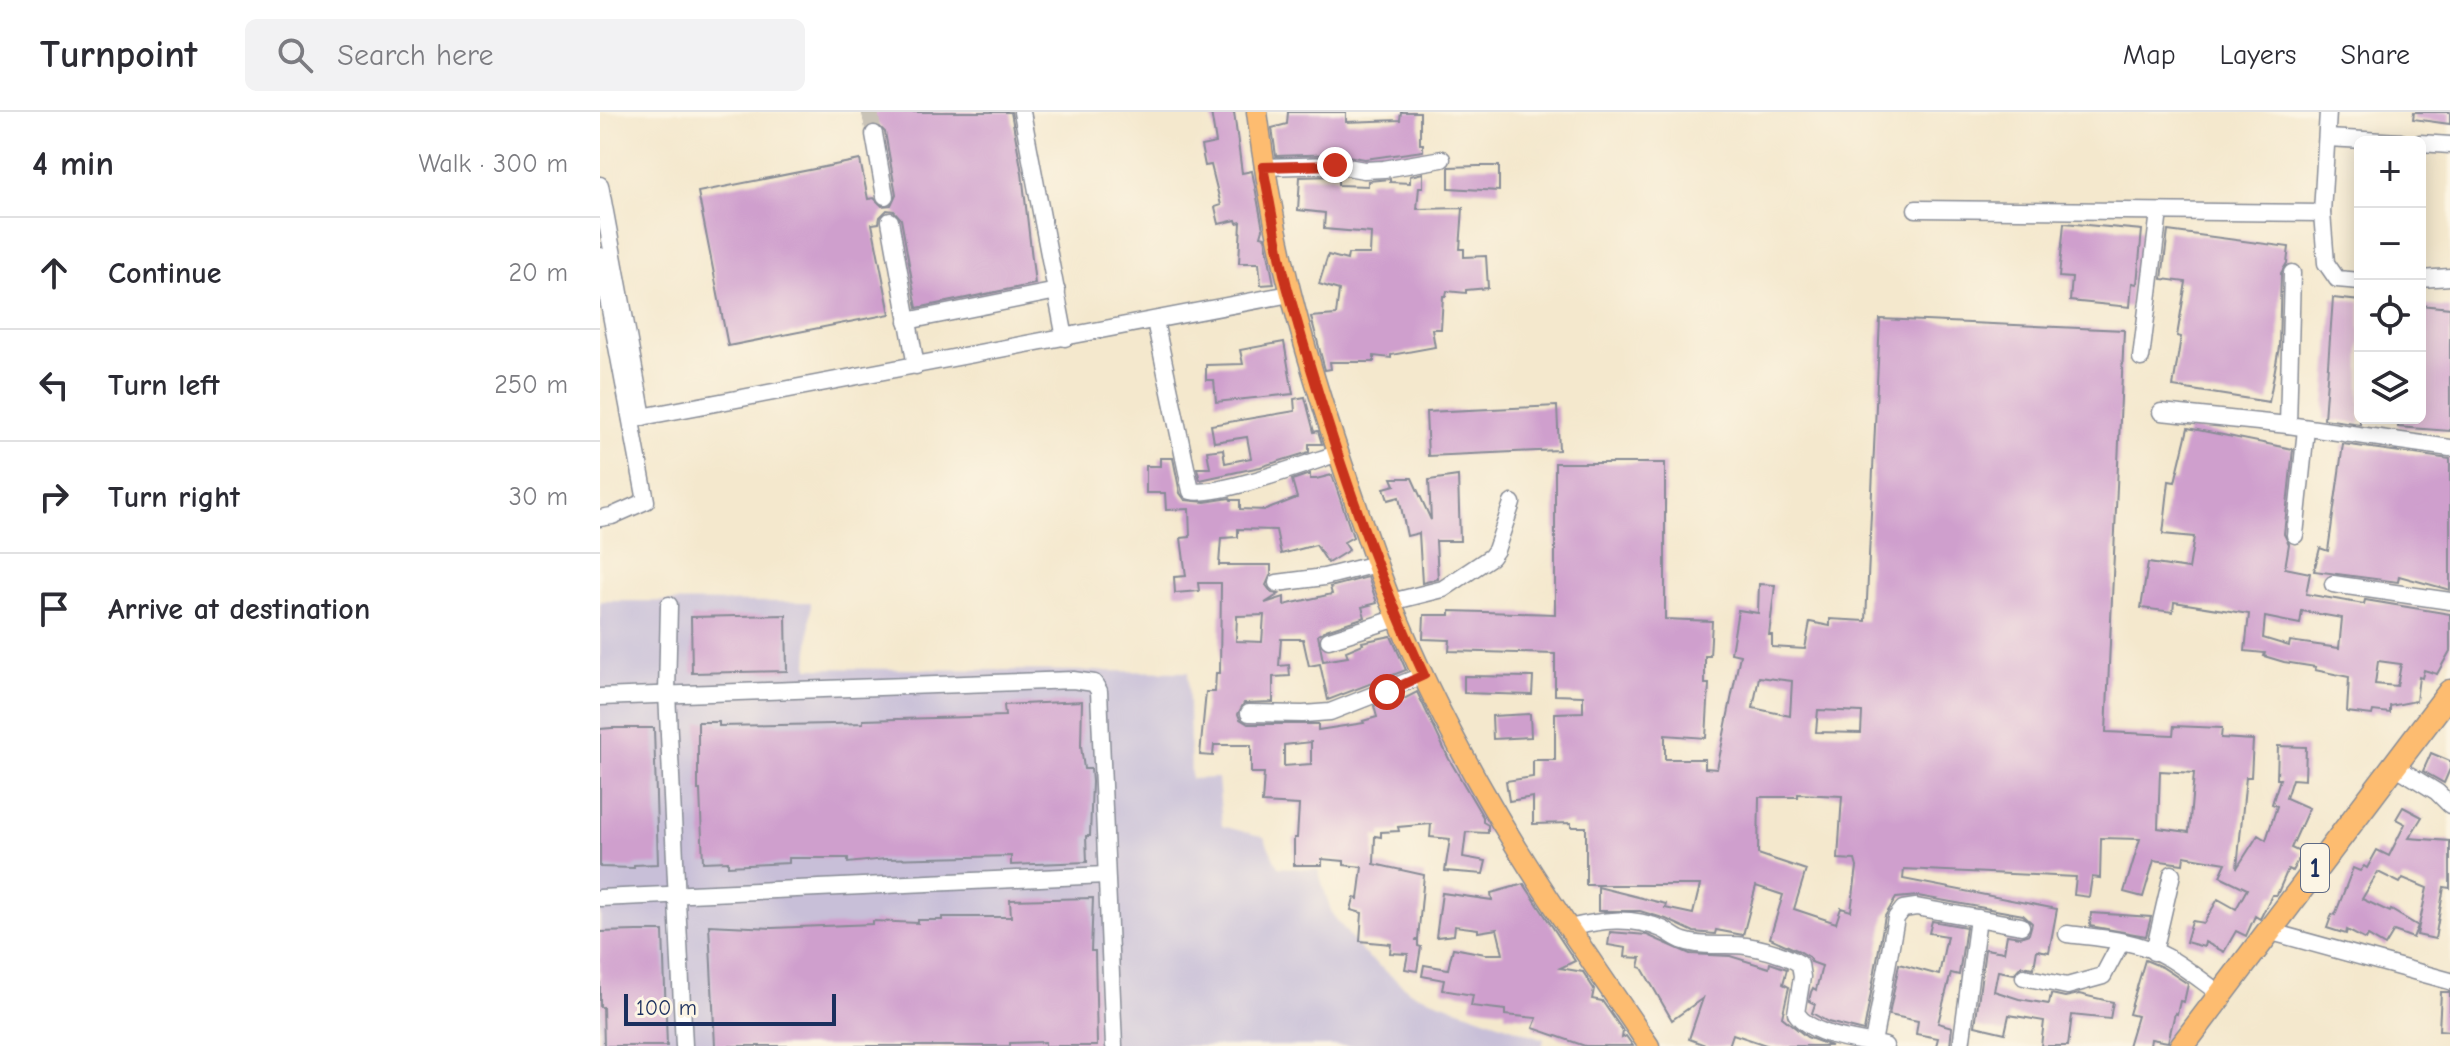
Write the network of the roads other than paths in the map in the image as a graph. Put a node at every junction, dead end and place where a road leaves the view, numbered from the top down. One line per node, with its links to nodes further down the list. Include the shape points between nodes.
1 (1022, 112): 23 (street)
2 (1257, 112): 10 (main road)
3 (2328, 112): 5 (street)
4 (874, 134): 12 (street)
5 (2327, 138): 6 (street); 15 (street)
6 (2354, 139)
7 (2426, 143): 8 (street)
8 (2450, 145)
9 (1442, 159): 10 (street, via 1364,170 1335,165)
10 (1263, 167): 22 (main road)
11 (600, 185): 30 (street)
12 (885, 196)
13 (1916, 209): 14 (street)
14 (2159, 212): 15 (street); 27 (street)
15 (2322, 213): 21 (street, via 2326,263 2337,279)
16 (890, 221): 24 (street)
17 (600, 256): 30 (street)
18 (2292, 273): 31 (street)
19 (2450, 277): 20 (street)
20 (2426, 279)
21 (2354, 280)
22 (1288, 289): 25 (street); 26 (street); 34 (main road)
23 (1057, 291): 24 (street); 26 (street)
24 (907, 321): 28 (street)
25 (1155, 321): 26 (street); 34 (street, via 1191,491 1239,484)
26 (1065, 334): 28 (street)
27 (2141, 358)
28 (915, 363): 30 (street)
29 (2161, 412): 31 (street)
30 (636, 414): 36 (street, via 646,501)
31 (2288, 425): 32 (street)
32 (2306, 429): 33 (street); 37 (street)
33 (2450, 448)
34 (1339, 453): 38 (main road)
35 (1512, 503): 43 (street, via 1491,557 1443,589)
36 (600, 518)
37 (2295, 535)
38 (1376, 564): 39 (street); 43 (main road)
39 (1277, 583)
40 (2333, 584): 41 (street)
41 (2450, 601)
42 (669, 605): 47 (street)
43 (1394, 610): 44 (street); 45 (main road)
44 (1329, 640)
45 (1424, 675): 49 (street, via 1330,712); 58 (main road, via 1490,802)
46 (2450, 692): 50 (highway, 1)
47 (667, 693): 48 (street); 53 (street, via 1094,683 1099,691); 54 (street)
48 (600, 697)
49 (1249, 713)
50 (2393, 765): 51 (street); 59 (highway, 1)
51 (2450, 805)
52 (2172, 874): 62 (street)
53 (1106, 875): 54 (street); 68 (street)
54 (678, 896): 55 (street); 67 (street)
55 (600, 898)
56 (1978, 918): 57 (street); 66 (street, via 1903,909 1896,918); 70 (street)
57 (2021, 926)
58 (1569, 928): 66 (street, via 1633,920 1683,941 1785,955 1800,964 1796,1013 1802,1022); 69 (main road)
59 (2268, 931): 64 (street); 65 (highway, 1)
60 (2067, 934): 61 (street)
61 (2121, 942): 62 (street); 63 (street, via 2103,976 2067,986)
62 (2154, 952): 65 (street)
63 (2024, 977)
64 (2450, 981)
65 (2219, 993): 71 (highway, 1)
66 (1879, 1045)
67 (684, 1046)
68 (1114, 1046)
69 (1649, 1046)
70 (1961, 1046)
71 (2182, 1046)

